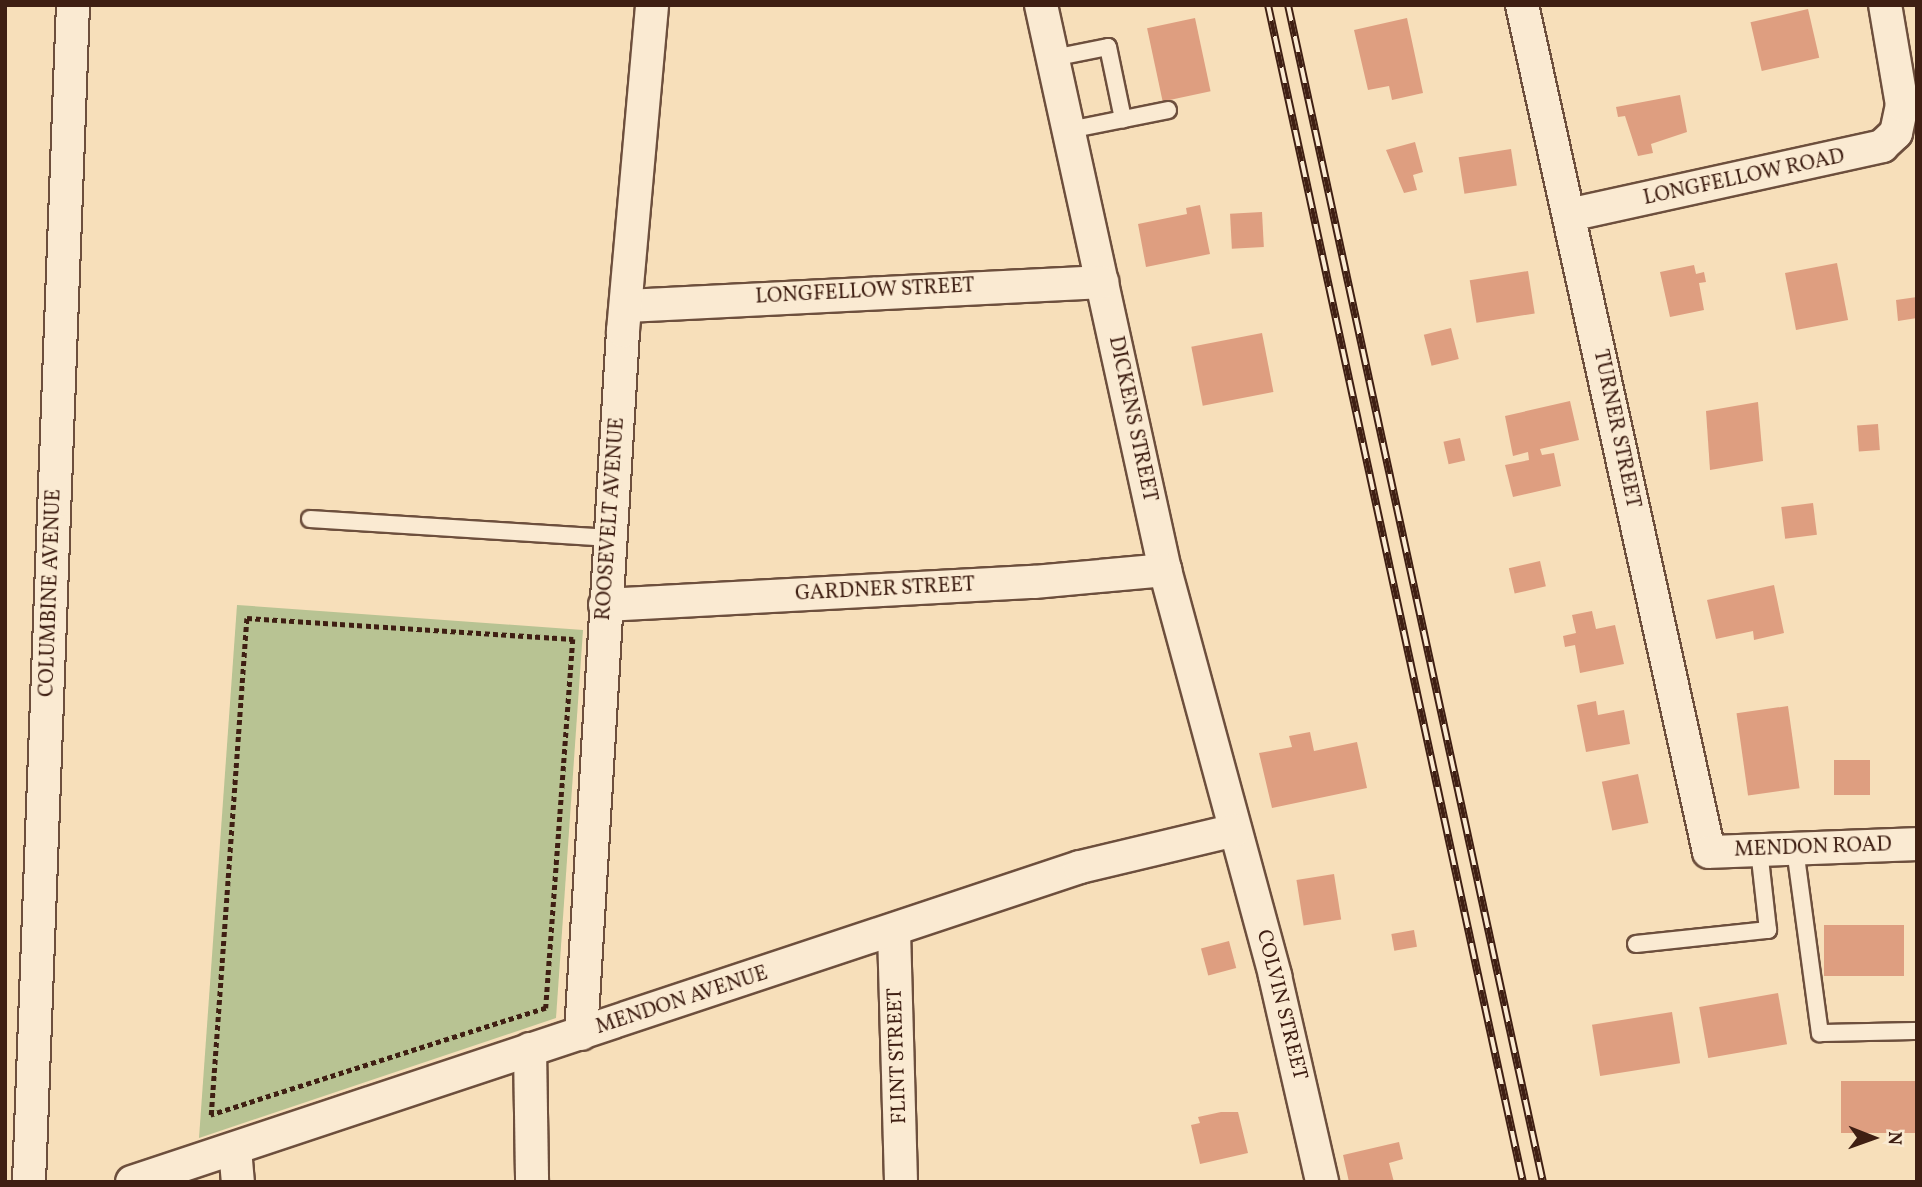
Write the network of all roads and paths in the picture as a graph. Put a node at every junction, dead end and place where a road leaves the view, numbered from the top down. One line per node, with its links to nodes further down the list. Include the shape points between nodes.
1 (73, 5): 29 (street, COLUMBINE AVENUE)
2 (652, 5): 12 (street, ROOSEVELT AVENUE)
3 (1041, 5): 6 (street, DICKENS STREET)
4 (1522, 5): 10 (street, TURNER STREET)
5 (1885, 5): 10 (street, LONGFELLOW ROAD, via 1901,81 1901,115 1889,141 1864,152)
6 (1053, 58): 8 (lane, via 1108,47); 9 (street, DICKENS STREET)
7 (1168, 110): 8 (lane)
8 (1123, 119): 9 (lane)
9 (1069, 130): 11 (street, DICKENS STREET)
10 (1569, 215): 22 (street, TURNER STREET)
11 (1102, 282): 12 (street, LONGFELLOW STREET); 15 (street, DICKENS STREET)
12 (628, 306): 14 (street, ROOSEVELT AVENUE)
13 (310, 519): 14 (lane)
14 (610, 538): 16 (street, ROOSEVELT AVENUE)
15 (1165, 570): 16 (street, GARDNER STREET, via 1034,582); 18 (street, DICKENS STREET)
16 (605, 605): 26 (street, ROOSEVELT AVENUE)
17 (573, 639): 17 (path, via 546,1008 211,1115 247,618)
18 (1235, 830): 23 (street, MENDON AVENUE, via 1080,867); 34 (street, COLVIN STREET, via 1275,976)
19 (1917, 844): 20 (street, MENDON ROAD)
20 (1795, 849): 21 (street, MENDON ROAD); 25 (lane, via 1820,1033)
21 (1759, 850): 22 (street, MENDON ROAD); 24 (lane, via 1768,930)
22 (1709, 852)
23 (894, 931): 26 (street, MENDON AVENUE); 33 (street, FLINT STREET)
24 (1636, 944)
25 (1917, 1031)
26 (581, 1034): 27 (street, MENDON AVENUE)
27 (530, 1049): 28 (street, MENDON AVENUE); 32 (street)
28 (235, 1149): 30 (street, MENDON AVENUE); 31 (street)
29 (29, 1182)
30 (132, 1182)
31 (238, 1182)
32 (531, 1182)
33 (901, 1182)
34 (1322, 1182)

